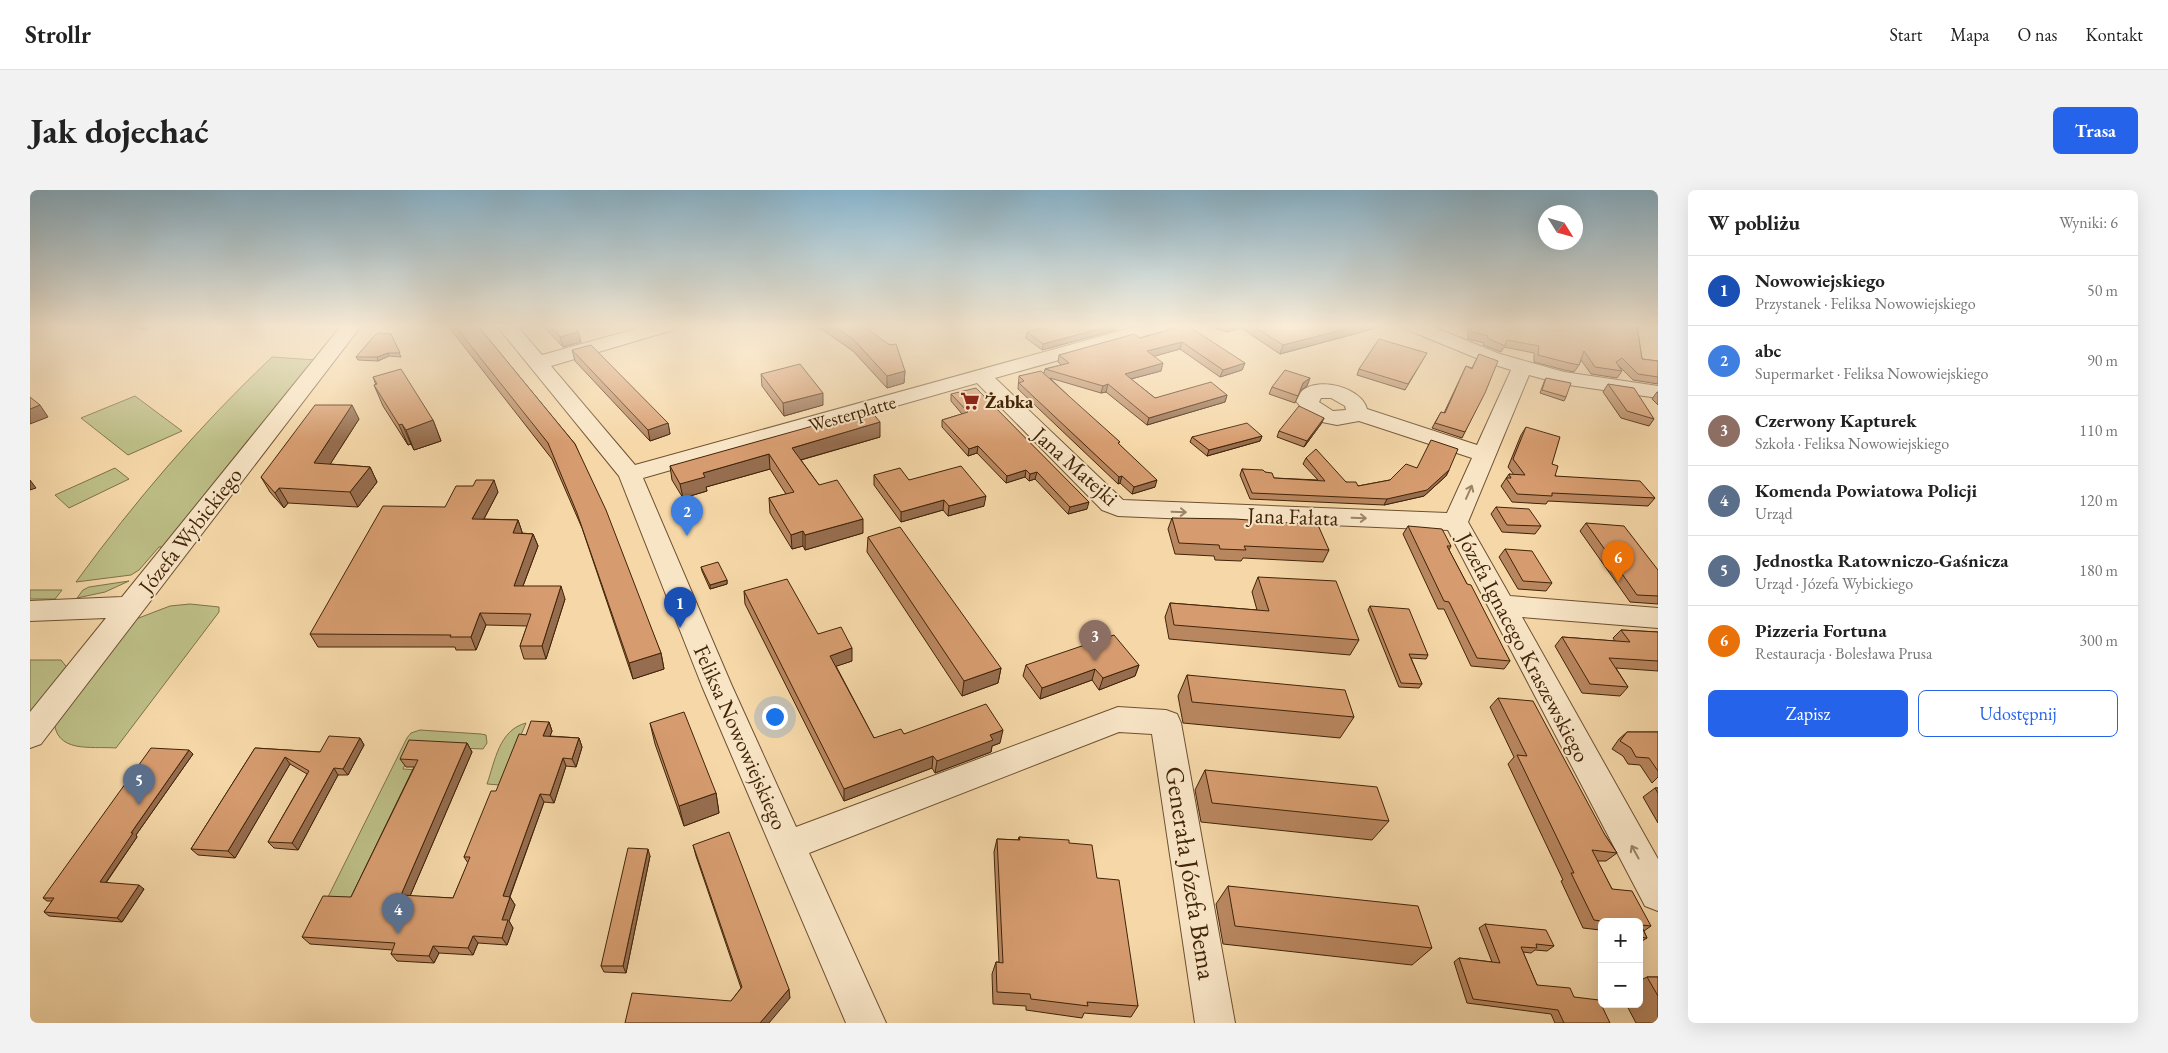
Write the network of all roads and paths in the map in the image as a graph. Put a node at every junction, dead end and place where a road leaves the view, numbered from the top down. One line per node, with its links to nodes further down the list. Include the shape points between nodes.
1 (320, 365): 14 (street, Józefa Wybickiego)
2 (540, 365): 10 (street, Feliksa Nowowiejskiego)
3 (1024, 365): 6 (street, Westerplatte)
4 (1519, 365): 5 (street)
5 (1522, 366): 7 (street, via 1594,384); 9 (street, Józefa Ignacego Kraszewskiego)
6 (982, 377): 10 (street, Westerplatte); 11 (street, Jana Matejki, via 1111,504)
7 (1658, 392)
8 (1357, 413): 9 (street)
9 (1485, 455): 12 (street, Józefa Ignacego Kraszewskiego, one-way to 9)
10 (630, 474): 19 (street, Feliksa Nowowiejskiego, via 717,686)
11 (1130, 510): 12 (street, Jana Fałata, one-way to 12)
12 (1456, 522): 13 (street, Józefa Ignacego Kraszewskiego)
13 (1500, 605): 16 (street); 20 (street, Józefa Ignacego Kraszewskiego, one-way to 13)
14 (130, 607): 15 (street); 18 (street, Józefa Wybickiego)
15 (30, 610)
16 (1658, 618)
17 (1166, 723): 19 (street, Feliksa Nowowiejskiego, via 1118,719); 22 (street, Generała Józefa Bema)
18 (30, 735)
19 (789, 845): 21 (street, Feliksa Nowowiejskiego)
20 (1658, 894)
21 (866, 1023)
22 (1215, 1023)

